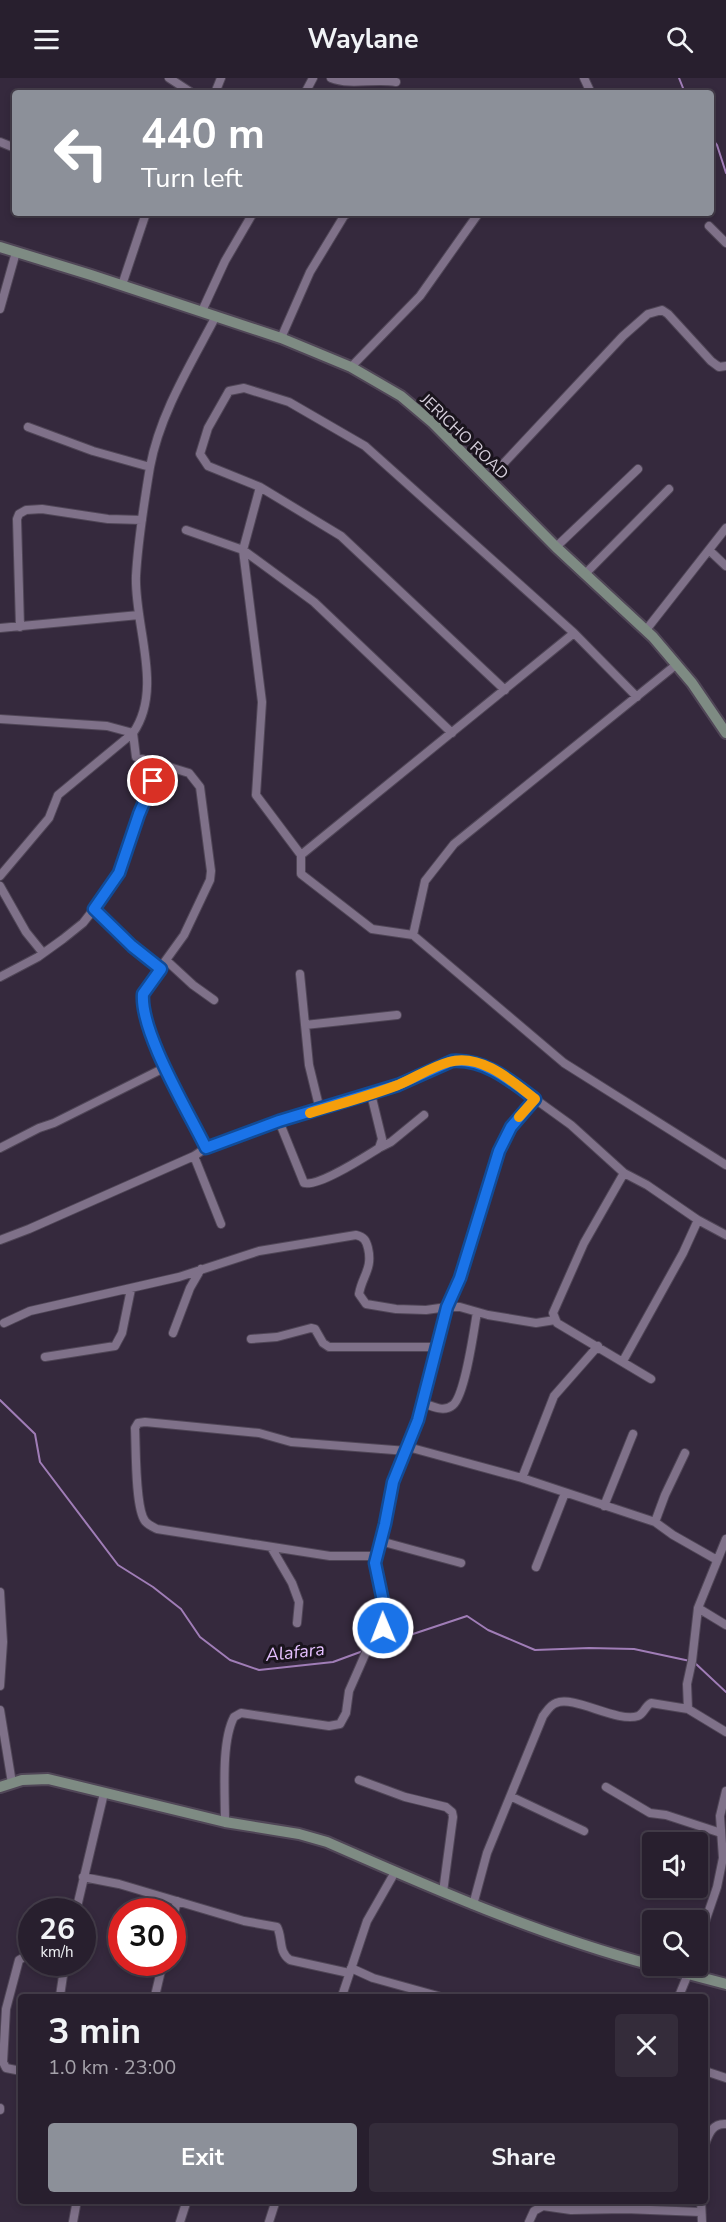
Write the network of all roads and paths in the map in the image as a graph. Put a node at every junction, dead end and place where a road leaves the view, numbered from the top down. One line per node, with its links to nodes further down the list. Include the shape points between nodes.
1 (169, 78): 4 (street)
2 (331, 78): 3 (street, via 345,82)
3 (396, 82)
4 (187, 90)
5 (145, 216): 13 (street)
6 (251, 216): 15 (street)
7 (344, 216): 17 (street, via 310,272)
8 (477, 216): 19 (street, via 427,287)
9 (710, 226): 10 (street)
10 (726, 243)
11 (0, 247): 12 (street, JERICHO ROAD)
12 (16, 252): 13 (street, JERICHO ROAD); 14 (street)
13 (122, 285): 15 (street, JERICHO ROAD)
14 (0, 309)
15 (202, 311): 16 (street, JERICHO ROAD)
16 (216, 316): 17 (street, JERICHO ROAD); 21 (street, via 164,419)
17 (281, 338): 19 (street, JERICHO ROAD)
18 (726, 366): 23 (street, via 719,367 711,361 669,314 662,310 648,314)
19 (351, 367): 23 (street, JERICHO ROAD, via 401,396)
20 (28, 427): 21 (street, via 93,451)
21 (150, 466): 26 (street)
22 (638, 469): 29 (street)
23 (489, 479): 29 (street, JERICHO ROAD)
24 (260, 487): 30 (street); 38 (street, via 208,466 200,454 208,428 230,390 244,388 289,402 365,447); 40 (street, via 341,536)
25 (669, 489): 33 (street)
26 (142, 520): 34 (street, via 136,577); 35 (street, via 42,509 19,514)
27 (726, 528): 31 (street)
28 (186, 530): 30 (street)
29 (556, 547): 33 (street, JERICHO ROAD)
30 (243, 550): 44 (street, via 314,602); 47 (street, via 262,702 256,795)
31 (709, 550): 32 (street); 37 (street)
32 (726, 566)
33 (586, 573): 37 (street, JERICHO ROAD)
34 (138, 615): 35 (street); 43 (street, via 145,647 146,692 140,723)
35 (20, 627): 36 (street)
36 (0, 628)
37 (646, 630): 39 (street, JERICHO ROAD)
38 (574, 633): 40 (street); 41 (street)
39 (677, 664): 41 (street); 45 (street, JERICHO ROAD)
40 (505, 690): 44 (street)
41 (637, 697): 51 (street, via 454,844 425,881)
42 (0, 719): 43 (street, via 107,726)
43 (133, 733): 46 (street, via 136,758); 48 (street, via 58,795 49,818)
44 (452, 733): 47 (street)
45 (726, 733)
46 (161, 764): 50 (street, via 119,873); 53 (street, via 189,773 200,787 211,871 184,935)
47 (301, 855): 51 (street, via 301,874 372,929)
48 (0, 876)
49 (0, 886): 52 (street)
50 (94, 909): 52 (street); 54 (street)
51 (413, 935): 70 (street, via 564,1063)
52 (43, 953): 56 (street)
53 (166, 960): 54 (street); 57 (street)
54 (161, 969): 60 (street, via 145,989 143,1000 153,1041)
55 (300, 974): 59 (street)
56 (0, 977)
57 (214, 1000)
58 (397, 1015): 59 (street)
59 (305, 1025): 63 (street, via 309,1065)
60 (166, 1067): 66 (street); 68 (street)
61 (371, 1094): 62 (street, via 460,1060 502,1074); 63 (street); 67 (street, via 382,1138)
62 (535, 1099): 71 (street, via 571,1125); 78 (street, via 511,1127 499,1151 460,1278)
63 (321, 1110): 65 (street)
64 (424, 1115): 67 (street)
65 (279, 1121): 66 (street); 67 (street, via 304,1183 350,1166)
66 (206, 1148): 69 (street)
67 (379, 1148)
68 (0, 1149)
69 (194, 1156): 73 (street); 75 (street)
70 (726, 1165)
71 (624, 1173): 72 (street); 80 (street, via 584,1243 553,1313)
72 (698, 1221): 74 (street); 87 (street)
73 (221, 1224)
74 (726, 1235)
75 (0, 1240)
76 (201, 1269): 77 (street); 78 (street, via 259,1251 356,1235 366,1241 369,1254 368,1272 359,1291 362,1301 396,1309); 82 (street, via 189,1288)
77 (131, 1289): 81 (street, via 30,1311); 86 (street, via 122,1333 115,1346)
78 (447, 1307): 79 (street); 85 (street)
79 (477, 1312): 80 (street, via 536,1323); 89 (street, via 461,1391 453,1405 442,1409)
80 (555, 1320): 84 (street)
81 (4, 1323)
82 (173, 1333)
83 (251, 1339): 85 (street, via 311,1328 329,1347)
84 (598, 1346): 87 (street); 93 (street, via 554,1396)
85 (437, 1347): 89 (street)
86 (45, 1357)
87 (623, 1361): 88 (street)
88 (651, 1379)
89 (421, 1402): 91 (street)
90 (633, 1434): 95 (street)
91 (407, 1449): 93 (street); 98 (street, via 393,1482); 99 (street, via 291,1442 259,1433 145,1422 137,1425 137,1482 145,1521 157,1529)
92 (685, 1453): 96 (street)
93 (522, 1478): 94 (street)
94 (566, 1493): 95 (street); 103 (street)
95 (604, 1506): 96 (street)
96 (655, 1522): 101 (street)
97 (726, 1539): 101 (street)
98 (380, 1541): 100 (street); 102 (street)
99 (271, 1547): 100 (street, via 330,1556); 106 (street, via 299,1602)
100 (375, 1556): 119 (street, via 385,1620 349,1691 344,1719 329,1726 242,1713 234,1717 229,1728)
101 (717, 1560): 105 (street)
102 (461, 1563)
103 (536, 1567)
104 (0, 1592): 108 (street)
105 (698, 1608): 107 (street); 109 (street, via 687,1684)
106 (297, 1623)
107 (726, 1625)
108 (0, 1686)
109 (688, 1709): 111 (street); 118 (street, via 651,1703 640,1716 628,1716 556,1702 543,1716)
110 (0, 1710): 113 (street)
111 (726, 1732)
112 (359, 1780): 124 (street, via 452,1812)
113 (12, 1783): 114 (street); 117 (street, via 48,1779)
114 (0, 1786)
115 (606, 1787): 121 (street, via 650,1813)
116 (726, 1791): 121 (street, via 720,1816)
117 (104, 1793): 119 (street); 123 (street)
118 (512, 1797): 120 (street); 128 (street, via 487,1853)
119 (225, 1822): 122 (street, via 327,1842)
120 (584, 1831)
121 (721, 1833): 129 (street, via 723,1858)
122 (395, 1872): 124 (street); 132 (street, via 367,1920)
123 (83, 1877): 125 (street); 126 (street)
124 (443, 1892): 128 (street)
125 (79, 1898)
126 (167, 1898)
127 (186, 1904): 132 (street, via 277,1927 282,1953 290,1960)
128 (473, 1905): 130 (street, via 568,1941)
129 (708, 1913)
130 (642, 1962)
131 (18, 1964): 143 (street, via 6,2017 4,2066)
132 (350, 1970): 140 (street); 141 (street)
133 (63, 1976): 138 (street)
134 (160, 1976): 139 (street)
135 (692, 1976): 142 (street)
136 (697, 1976): 137 (street)
137 (726, 1984)
138 (60, 1994)
139 (155, 1994)
140 (343, 1994)
141 (431, 1994)
142 (680, 1994)
143 (18, 2070)
144 (708, 2072): 145 (street)
145 (726, 2078)
146 (726, 2124): 147 (street)
147 (708, 2129)
148 (76, 2204): 155 (street)
149 (186, 2204): 156 (street)
150 (275, 2204): 157 (street)
151 (536, 2204): 153 (street)
152 (700, 2204): 154 (street)
153 (534, 2211): 154 (street, via 543,2206); 158 (street)
154 (701, 2212): 159 (street)
155 (73, 2222)
156 (180, 2222)
157 (269, 2222)
158 (529, 2222)
159 (702, 2222)

